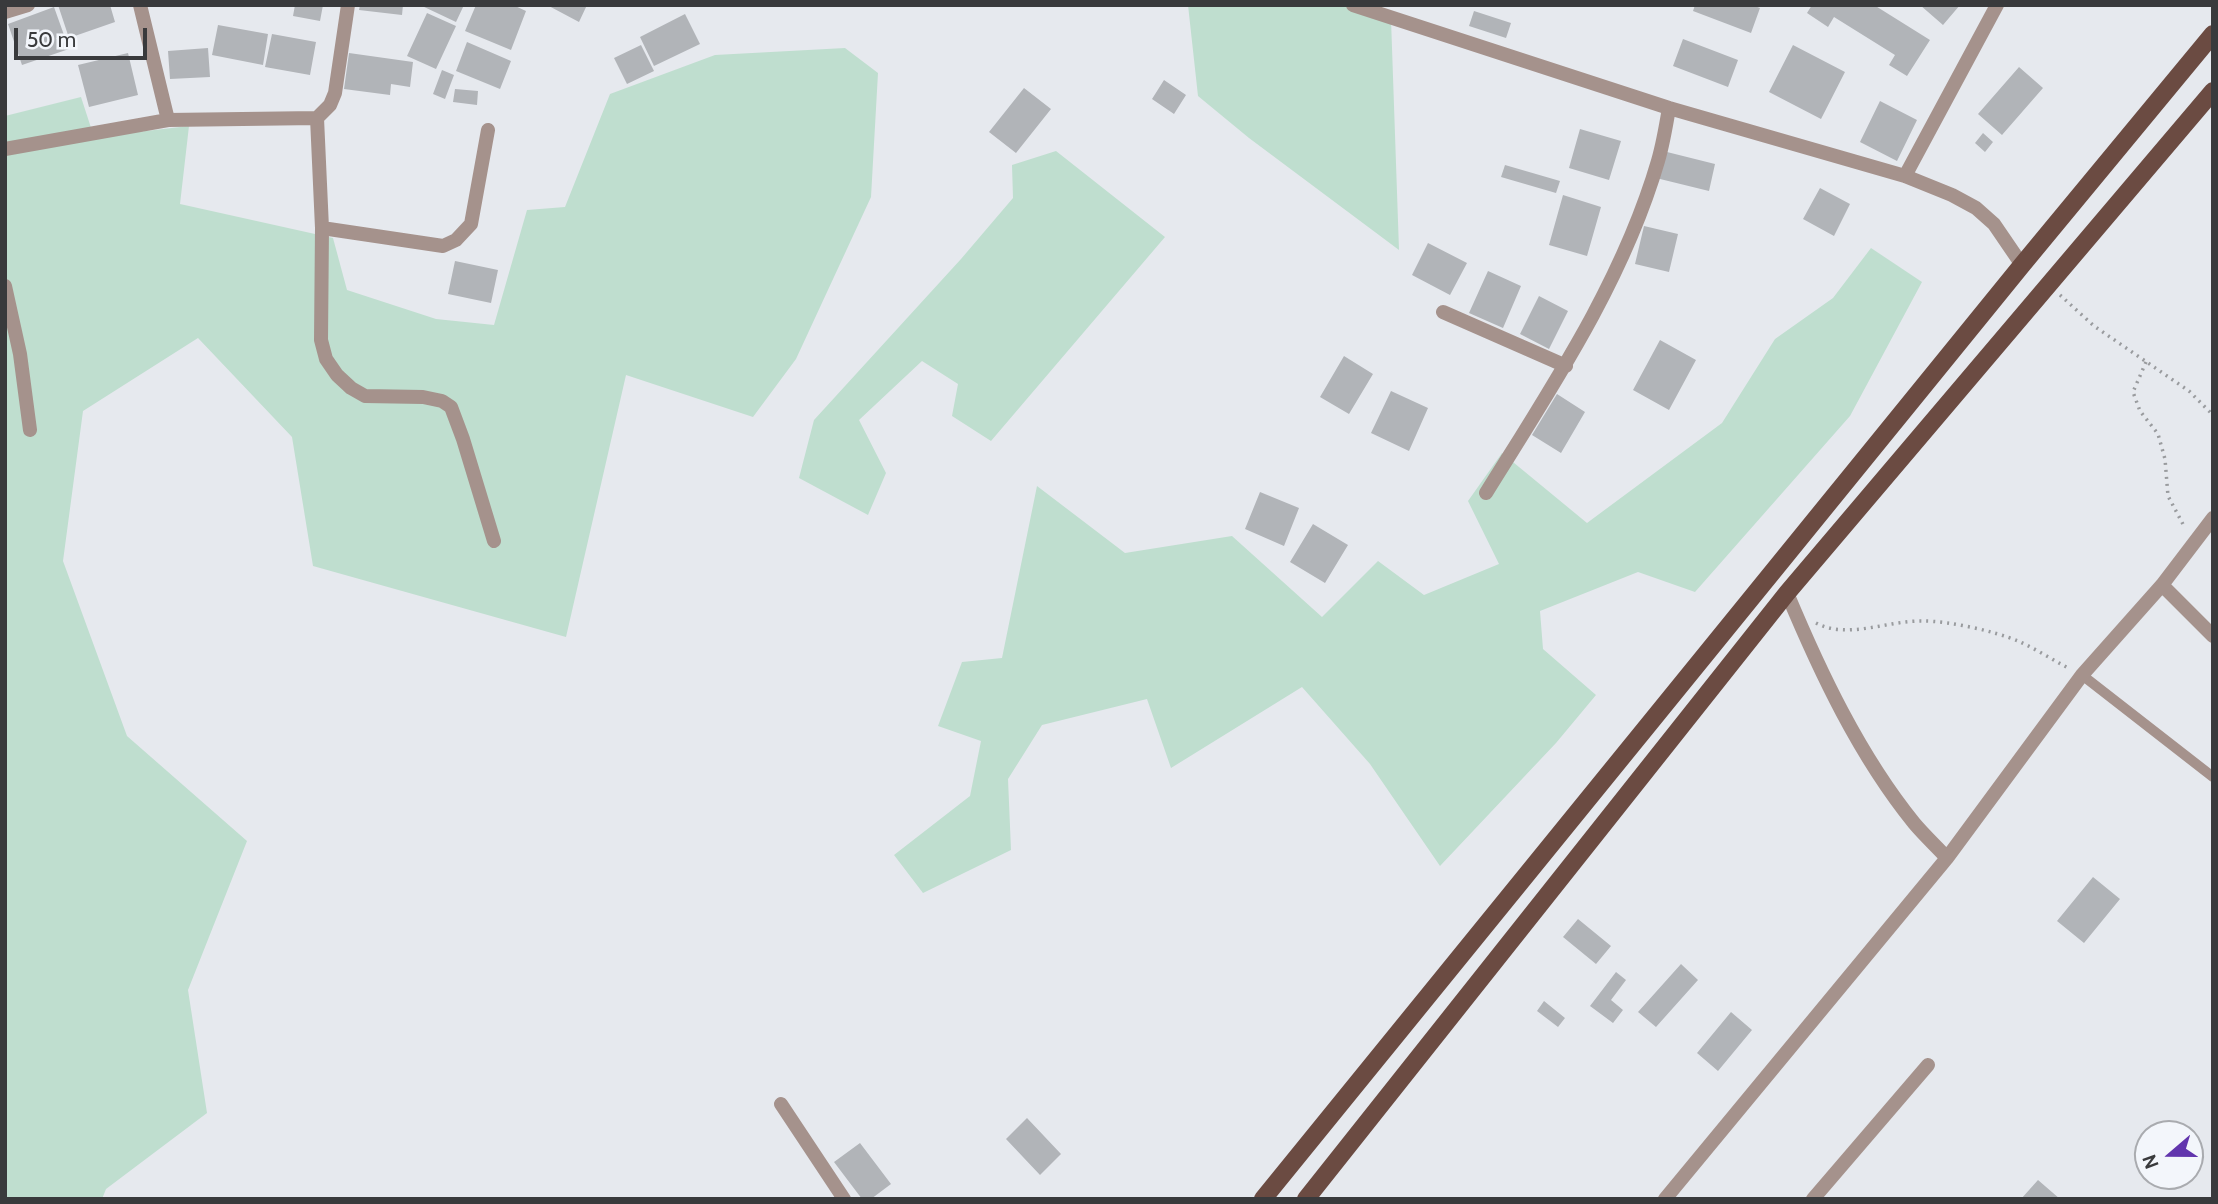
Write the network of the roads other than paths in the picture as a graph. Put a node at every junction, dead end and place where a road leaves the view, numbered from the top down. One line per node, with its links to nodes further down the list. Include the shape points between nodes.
1 (27, 5): 6 (street)
2 (140, 5): 11 (street)
3 (348, 5): 10 (street, via 335,93)
4 (1353, 5): 9 (street)
5 (1997, 5): 14 (street)
6 (5, 12)
7 (2213, 34): 16 (main road)
8 (2213, 91): 25 (main road)
9 (1669, 108): 14 (street); 19 (street, via 1659,158 1637,221)
10 (317, 118): 11 (street); 15 (street)
11 (168, 120): 13 (street)
12 (488, 130): 15 (street, via 471,224 456,240 443,246)
13 (5, 149)
14 (1905, 176): 16 (street, via 1976,208 1994,224)
15 (322, 228): 23 (street, via 321,340 326,359 337,375 365,396 423,397 451,407)
16 (2022, 265): 33 (main road)
17 (5, 286): 20 (street)
18 (1443, 312): 19 (street)
19 (1566, 366): 21 (street)
20 (30, 429)
21 (1486, 493)
22 (2213, 518): 24 (street)
23 (494, 541)
24 (2162, 585): 26 (street); 27 (street)
25 (1787, 593): 29 (street, via 1858,739 1914,822); 34 (main road)
26 (2213, 636)
27 (2082, 676): 28 (lane); 29 (street)
28 (2213, 777)
29 (1947, 858): 35 (street)
30 (1928, 1065): 36 (street)
31 (781, 1104): 32 (street)
32 (844, 1199)
33 (1263, 1199)
34 (1306, 1199)
35 (1665, 1199)
36 (1812, 1199)

